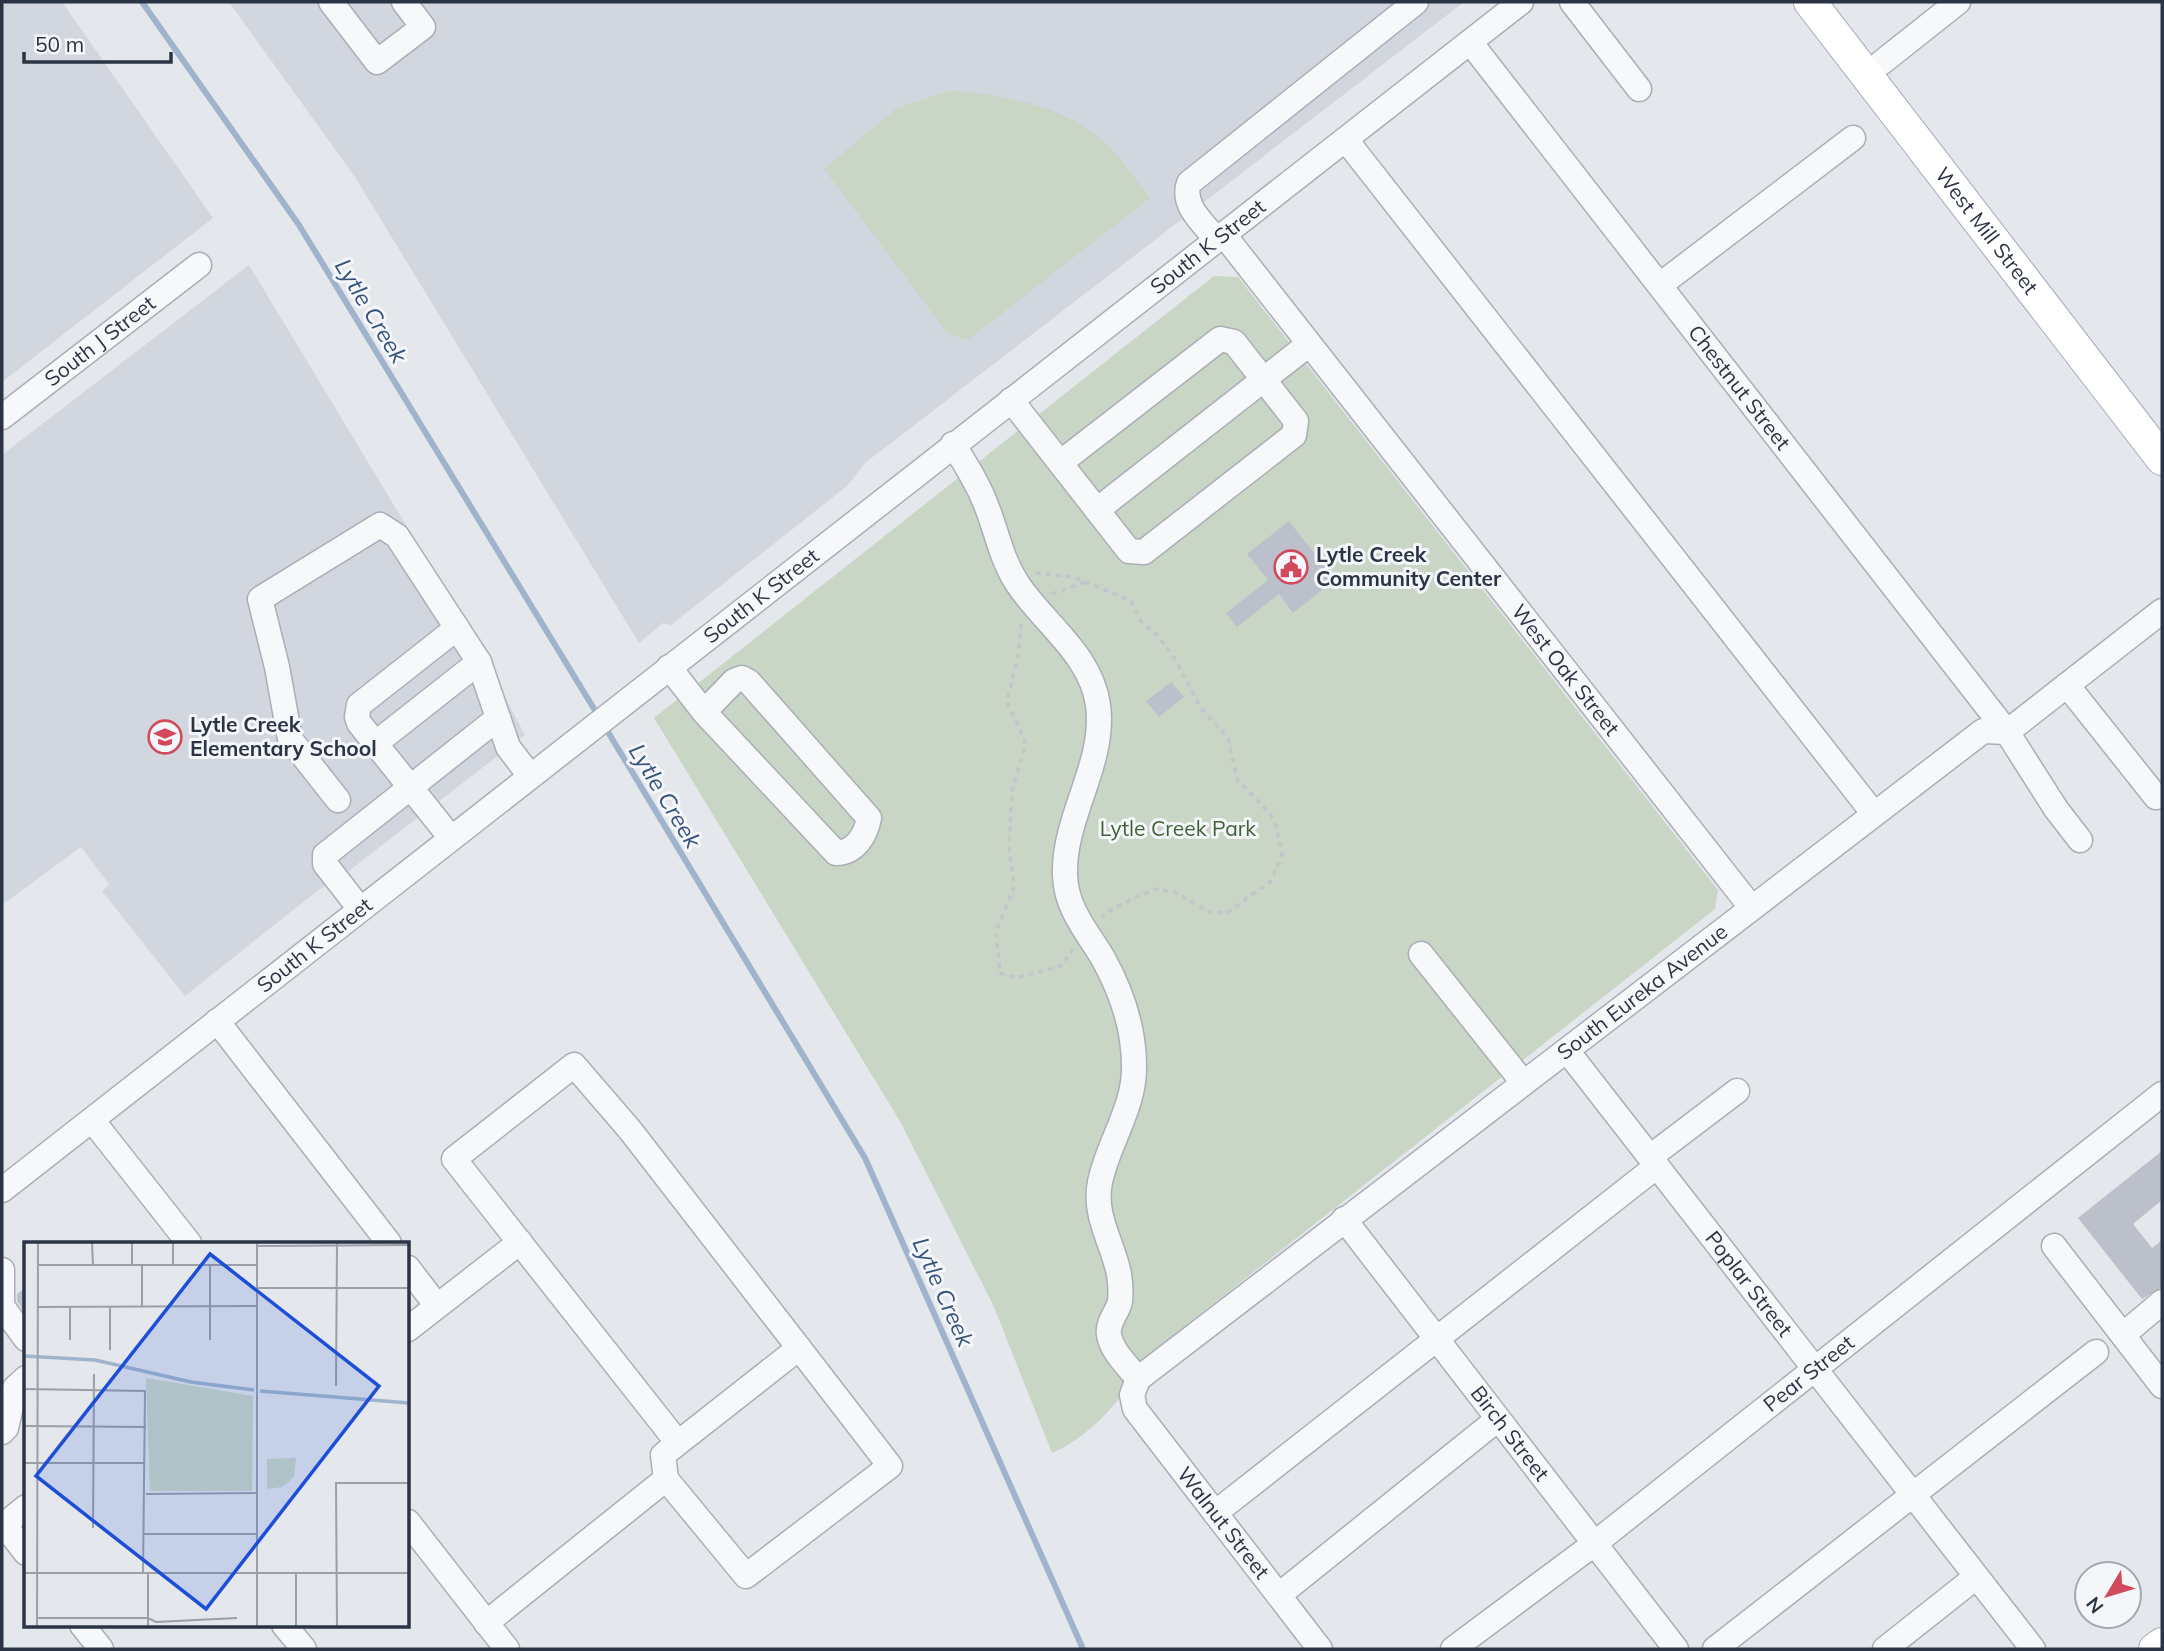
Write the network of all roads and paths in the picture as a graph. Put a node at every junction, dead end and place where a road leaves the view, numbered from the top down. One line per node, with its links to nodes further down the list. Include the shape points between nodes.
1 (331, 2): 2 (street, via 377,62 423,27)
2 (404, 2)
3 (1416, 2): 14 (street, West Oak Street, via 1189,183 1187,203)
4 (1521, 2): 9 (street, South K Street)
5 (1572, 2): 11 (street)
6 (1810, 2): 23 (main road, West Mill Street)
7 (1833, 2): 10 (main road, West Mill Street)
8 (1958, 2): 10 (street)
9 (1470, 42): 13 (street, South K Street); 16 (street, Chestnut Street)
10 (1881, 63): 21 (main road, West Mill Street)
11 (1639, 89)
12 (1853, 138): 16 (street)
13 (1346, 140): 14 (street, South K Street); 39 (street)
14 (1220, 237): 17 (street, West Oak Street); 19 (street, South K Street)
15 (200, 265): 20 (street, South J Street)
16 (1660, 285): 33 (street, Chestnut Street)
17 (1309, 344): 18 (street); 42 (street, West Oak Street)
18 (1264, 380): 24 (street, via 1234,342 1220,339); 25 (street); 25 (street, via 1296,422 1294,436 1144,552 1129,551)
19 (1011, 400): 22 (street, South K Street); 24 (street)
20 (2, 417)
21 (2162, 425)
22 (953, 444): 29 (street, South K Street); 71 (street, Walnut Street, via 985,502 1017,584 1072,648 1091,681 1098,705 1097,741 1066,842 1065,875 1067,896 1079,923 1116,984 1131,1038 1131,1093 1106,1152 1099,1186 1105,1237 1119,1274 1120,1302 1109,1323 1109,1336)
23 (2162, 459)
24 (1060, 463): 25 (street)
25 (1097, 510)
26 (2162, 611): 30 (street, South Eureka Avenue)
27 (457, 628): 28 (street); 34 (street, via 359,705 357,717); 38 (street, via 397,536 380,526 260,599 290,739)
28 (479, 662): 32 (street); 34 (street)
29 (669, 667): 31 (street); 35 (street, South K Street)
30 (2067, 685): 33 (street, South Eureka Avenue); 37 (street)
31 (704, 712): 31 (street, via 836,853 859,842 869,818 749,682 742,678 734,681)
32 (498, 718): 35 (street, via 508,747); 36 (street)
33 (2007, 732): 39 (street, South Eureka Avenue, via 1983,731); 41 (street, Chestnut Street)
34 (376, 743): 36 (street)
35 (530, 776): 40 (street, South K Street)
36 (410, 787): 40 (street); 43 (street, via 325,855 325,864)
37 (2156, 797)
38 (338, 800)
39 (1874, 814): 42 (street, South Eureka Avenue)
40 (451, 838): 43 (street, South K Street)
41 (2080, 840)
42 (1751, 907): 46 (street, South Eureka Avenue)
43 (360, 909): 45 (street, South K Street)
44 (1421, 954): 47 (street)
45 (217, 1021): 50 (street, South K Street); 55 (street)
46 (1568, 1052): 47 (street, South Eureka Avenue); 51 (street, Poplar Street)
47 (1522, 1082): 53 (street, South Eureka Avenue)
48 (1737, 1091): 51 (street)
49 (2162, 1094): 68 (street, Pear Street)
50 (92, 1120): 52 (street, South K Street); 54 (street)
51 (1653, 1161): 65 (street); 68 (street, Poplar Street)
52 (2, 1190)
53 (1344, 1219): 65 (street, Birch Street); 71 (street, South Eureka Avenue)
54 (188, 1242)
55 (388, 1242)
56 (520, 1242): 61 (street); 66 (street, via 454,1159 574,1065); 74 (street)
57 (2054, 1246): 63 (street)
58 (2, 1270): 64 (street, via 2,1306)
59 (410, 1271): 61 (street)
60 (2162, 1302): 63 (street)
61 (437, 1306): 62 (street)
62 (410, 1327)
63 (2123, 1335): 70 (street)
64 (24, 1336)
65 (1436, 1339): 72 (street, Birch Street); 78 (street)
66 (799, 1348): 74 (street); 75 (street, via 890,1466 746,1576)
67 (2096, 1352): 76 (street)
68 (1815, 1370): 76 (street, Poplar Street); 81 (street, Pear Street)
69 (24, 1380): 73 (street, via 15,1388)
70 (2162, 1385)
71 (1135, 1387): 78 (street, Walnut Street, via 1135,1409)
72 (1498, 1419): 81 (street, Birch Street); 84 (street)
73 (2, 1432)
74 (678, 1443): 75 (street, via 663,1455)
75 (666, 1479): 85 (street)
76 (1913, 1496): 83 (street, Poplar Street); 95 (street)
77 (24, 1508): 79 (street)
78 (1215, 1513): 84 (street, Walnut Street)
79 (3, 1523): 82 (street)
80 (410, 1525): 85 (street)
81 (1594, 1544): 93 (street, Pear Street); 94 (street, Birch Street)
82 (24, 1550)
83 (1976, 1577): 96 (street); 97 (street, Poplar Street)
84 (1279, 1595): 92 (street, Walnut Street)
85 (486, 1623): 91 (street)
86 (83, 1626): 89 (street)
87 (286, 1626): 90 (street)
88 (2162, 1644): 98 (main road)
89 (102, 1649)
90 (304, 1649)
91 (507, 1649)
92 (1320, 1649)
93 (1453, 1649)
94 (1676, 1649)
95 (1715, 1649)
96 (1885, 1649)
97 (2034, 1649)
98 (2155, 1649)

